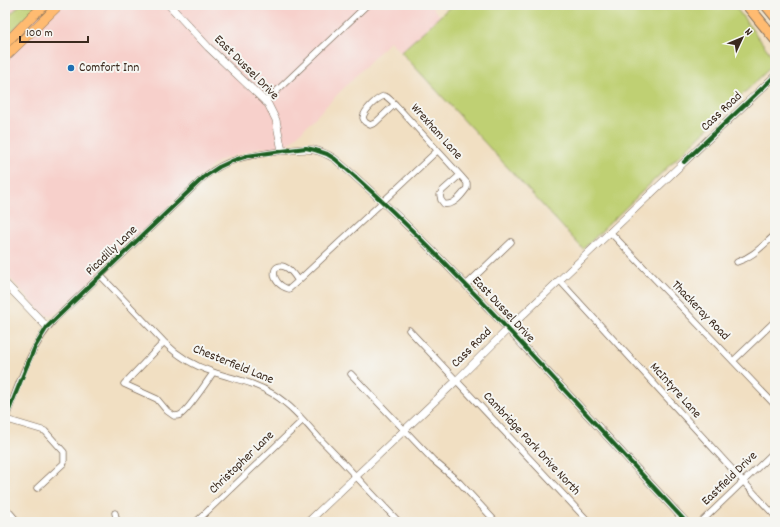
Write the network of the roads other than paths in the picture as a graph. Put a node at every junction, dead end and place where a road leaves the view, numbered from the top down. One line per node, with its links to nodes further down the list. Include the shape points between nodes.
1 (46, 5): 9 (main road)
2 (59, 5): 10 (main road)
3 (169, 5): 12 (street, East Dussel Drive)
4 (367, 5): 12 (street)
5 (747, 5): 8 (highway)
6 (766, 5): 7 (highway)
7 (775, 16)
8 (775, 39)
9 (5, 44)
10 (5, 57)
11 (775, 76): 18 (street, Cass Road)
12 (265, 102): 14 (street, East Dussel Drive, via 276,120)
13 (395, 104): 13 (street, Wrexham Lane, via 387,97 380,98 364,112 365,122 370,125 375,123); 15 (street, Wrexham Lane)
14 (282, 151): 17 (street, East Dussel Drive, via 306,148 321,151); 22 (street, Picadilly Lane, via 247,156 212,171)
15 (437, 151): 16 (street, Wrexham Lane); 17 (street)
16 (460, 175): 16 (street, Wrexham Lane, via 468,188 453,203 444,204 440,195 442,191)
17 (383, 201): 23 (street); 26 (street, East Dussel Drive)
18 (610, 232): 24 (street, Cass Road); 32 (street, Thackeray Road)
19 (775, 235): 21 (street, via 756,253)
20 (511, 242): 26 (street)
21 (737, 262)
22 (101, 276): 28 (street, Picadilly Lane); 31 (street, Chesterfield Lane)
23 (298, 281): 23 (street, via 286,267 279,266 275,269 276,280 284,287 289,289)
24 (560, 281): 29 (street, Cass Road); 42 (street, McIntyre Lane)
25 (5, 283): 28 (street)
26 (466, 285): 29 (street, East Dussel Drive)
27 (775, 321): 32 (street)
28 (47, 327): 37 (street, Picadilly Lane, via 35,347)
29 (508, 329): 35 (street, Cass Road); 54 (street, East Dussel Drive)
30 (409, 330): 35 (street, Cambridge Park Drive North)
31 (164, 342): 33 (street, Chesterfield Lane, via 189,362); 33 (street, via 124,384 157,399 174,416 184,412)
32 (734, 361): 36 (street, Thackeray Road)
33 (213, 373): 38 (street, Chesterfield Lane, via 263,388 284,401)
34 (351, 374): 39 (street)
35 (457, 380): 39 (street, Cass Road); 53 (street, Cambridge Park Drive North)
36 (775, 405)
37 (5, 420): 43 (street, via 44,432 64,452 64,462)
38 (303, 420): 41 (street, Chesterfield Lane); 49 (street, Christopher Lane)
39 (404, 430): 41 (street, Cass Road); 52 (street, via 438,465 460,483)
40 (775, 451): 42 (street, Eastfield Drive)
41 (356, 476): 50 (street, Cass Road); 51 (street, Chesterfield Lane)
42 (743, 481): 46 (street, McIntyre Lane); 55 (street, Eastfield Drive)
43 (37, 488)
44 (5, 507): 47 (street)
45 (115, 513): 48 (street)
46 (775, 516)
47 (18, 522)
48 (117, 522)
49 (196, 522)
50 (308, 522)
51 (399, 522)
52 (496, 522)
53 (589, 522)
54 (686, 522)
55 (701, 522)

